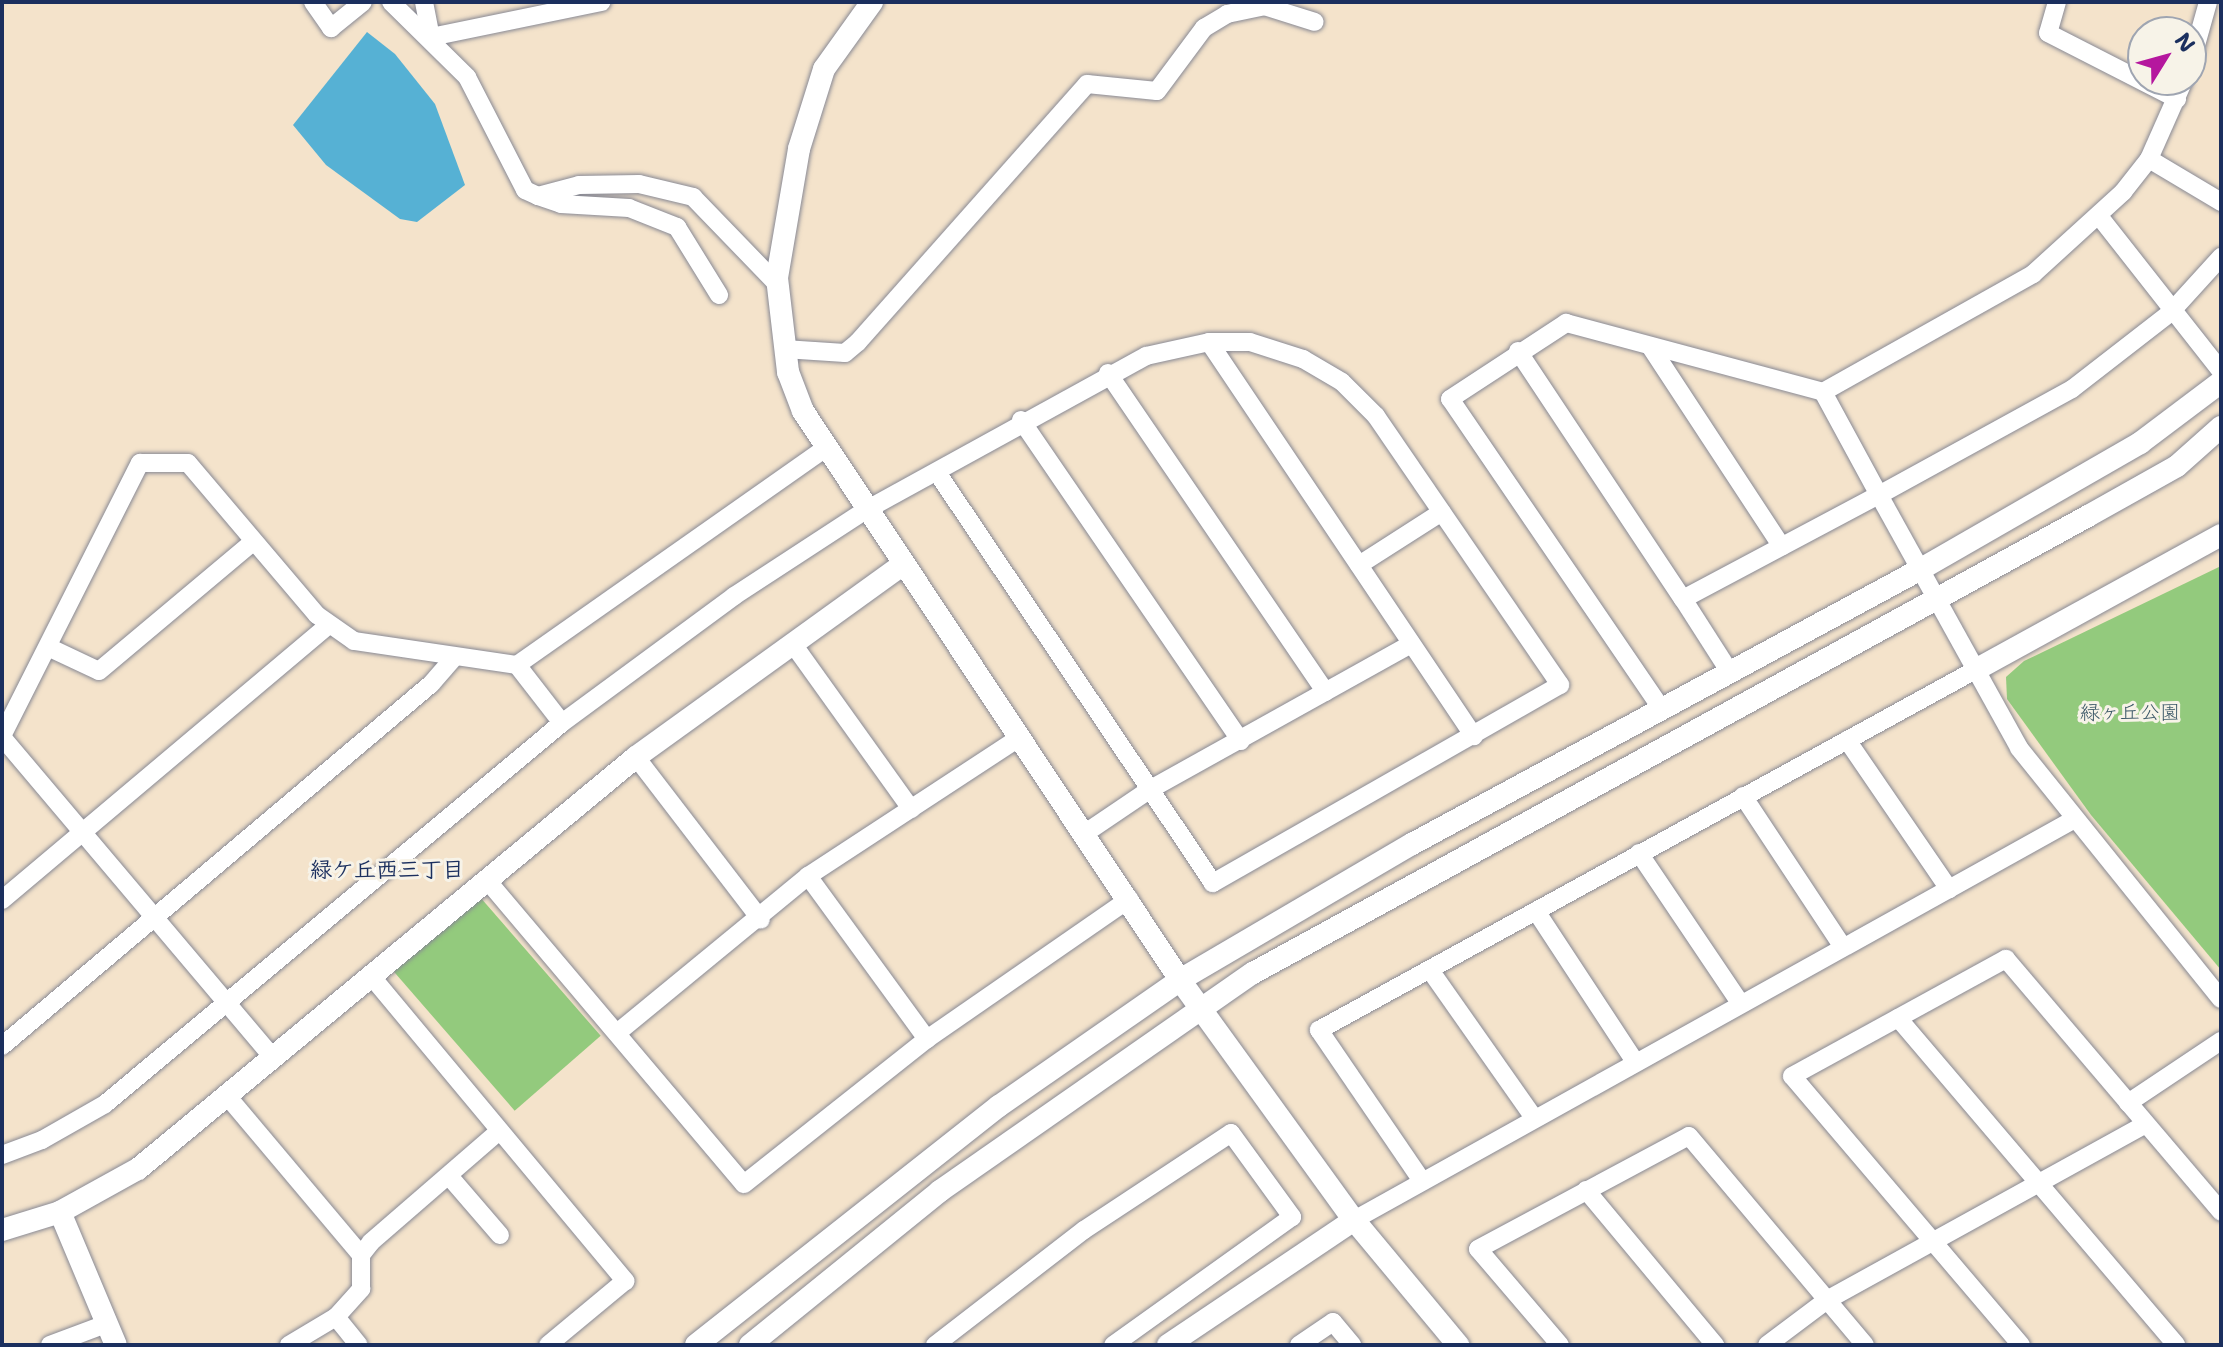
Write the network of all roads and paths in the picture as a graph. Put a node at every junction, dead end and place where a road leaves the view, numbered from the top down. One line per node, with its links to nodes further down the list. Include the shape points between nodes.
1 (313, 2): 2 (street, via 331,28)
2 (363, 2)
3 (391, 2): 10 (street)
4 (424, 2): 10 (street)
5 (601, 2): 10 (street)
6 (872, 2): 18 (street, via 824,69 799,149)
7 (2057, 2): 12 (street, via 2048,33)
8 (1226, 8): 9 (street, via 1264,6); 23 (street, via 1204,28 1157,91 1087,84 845,353)
9 (1315, 22)
10 (431, 37): 14 (street, via 467,77 525,190)
11 (2178, 96): 12 (street)
12 (2177, 99): 13 (street)
13 (2149, 159): 15 (street); 16 (street)
14 (538, 196): 18 (street, via 579,185 639,184 693,197); 19 (street, via 561,204 629,208 677,227)
15 (2221, 202)
16 (2099, 216): 20 (street); 28 (street, via 2033,274)
17 (2221, 257): 20 (street)
18 (777, 284): 23 (street)
19 (719, 295)
20 (2173, 309): 25 (street); 33 (street, via 2072,389)
21 (1209, 342): 26 (street, via 1146,356); 35 (street, via 1250,342 1280,350 1342,382 1376,416); 40 (street)
22 (1650, 346): 24 (street, via 1566,323); 28 (street); 38 (street)
23 (784, 349): 31 (street, via 803,411)
24 (1518, 351): 43 (street); 53 (street, via 1450,399)
25 (2221, 371)
26 (1108, 373): 29 (street); 52 (street)
27 (2221, 382): 41 (street, via 2140,443)
28 (1823, 392): 33 (street)
29 (1021, 420): 32 (street); 59 (street)
30 (2221, 427): 42 (street, via 2177,466)
31 (824, 449): 34 (street); 49 (street)
32 (937, 472): 34 (street); 61 (street)
33 (1879, 495): 38 (street); 41 (street)
34 (866, 510): 39 (street); 54 (street, via 734,596)
35 (1442, 512): 40 (street); 55 (street, via 1560,685)
36 (2221, 535): 50 (street)
37 (253, 542): 44 (street); 47 (street, via 99,671); 47 (street, via 188,463 140,463)
38 (1782, 547): 43 (street)
39 (902, 565): 45 (street); 57 (street)
40 (1359, 565): 46 (street)
41 (1921, 569): 42 (street); 51 (street)
42 (1938, 598): 50 (street); 83 (street, via 1253,973)
43 (1683, 599): 51 (street)
44 (328, 625): 48 (street, via 354,641); 65 (street)
45 (793, 644): 60 (street); 63 (street)
46 (1411, 644): 52 (street); 55 (street)
47 (48, 647): 56 (street)
48 (454, 658): 49 (street); 74 (street, via 431,684)
49 (517, 665): 54 (street)
50 (1977, 669): 58 (street); 64 (street, via 2019,748)
51 (1729, 671): 53 (street)
52 (1326, 692): 59 (street)
53 (1661, 708): 79 (street)
54 (562, 723): 81 (street)
55 (1474, 736): 61 (street, via 1213,883)
56 (2, 737): 65 (street)
57 (1019, 738): 63 (street); 66 (street)
58 (1847, 740): 62 (street); 70 (street)
59 (1241, 741): 61 (street)
60 (636, 757): 69 (street); 75 (street)
61 (1149, 790): 66 (street)
62 (1743, 796): 67 (street); 76 (street)
63 (911, 809): 68 (street)
64 (2073, 820): 70 (street); 80 (street)
65 (82, 832): 72 (street); 74 (street)
66 (1084, 834): 71 (street)
67 (1639, 853): 73 (street); 82 (street)
68 (808, 876): 75 (street); 86 (street)
69 (486, 879): 78 (street); 85 (street)
70 (1949, 889): 76 (street)
71 (1129, 899): 79 (street); 86 (street)
72 (2, 900)
73 (1536, 911): 77 (street); 90 (street)
74 (155, 918): 81 (street); 88 (street)
75 (761, 920): 85 (street)
76 (1843, 947): 82 (street)
77 (1430, 970): 93 (street); 98 (street, via 1319,1030)
78 (372, 977): 89 (street); 95 (street)
79 (1180, 980): 83 (street); 118 (street, via 999,1106)
80 (2221, 999)
81 (225, 1002): 89 (street); 96 (street, via 105,1104 42,1140)
82 (1741, 1004): 90 (street)
83 (1200, 1008): 103 (street); 119 (street, via 940,1191)
84 (1898, 1018): 92 (street, via 2006,959); 99 (street); 106 (street, via 1792,1076)
85 (617, 1033): 86 (street, via 744,1184)
86 (927, 1039)
87 (2221, 1041): 92 (street)
88 (2, 1046)
89 (273, 1058): 91 (street)
90 (1635, 1062): 93 (street)
91 (228, 1097): 101 (street, via 125,1178); 107 (street)
92 (2128, 1103): 94 (street)
93 (1534, 1118): 98 (street)
94 (2146, 1124): 99 (street); 102 (street)
95 (499, 1131): 97 (street); 117 (street, via 625,1281)
96 (2, 1155)
97 (449, 1176): 105 (street); 107 (street)
98 (1422, 1181): 103 (street)
99 (2038, 1185): 106 (street); 131 (street)
100 (1586, 1190): 108 (street, via 1689,1136); 126 (street, via 1478,1249); 127 (street)
101 (60, 1212): 104 (street); 111 (street)
102 (2221, 1212)
103 (1354, 1220): 112 (street); 125 (street)
104 (2, 1230)
105 (500, 1235)
106 (1933, 1243): 108 (street); 130 (street)
107 (361, 1255): 110 (street, via 361,1289)
108 (1827, 1300): 128 (street); 129 (street)
109 (1173, 1302): 112 (street); 120 (street, via 1292,1217 1231,1133 1084,1230); 121 (street)
110 (336, 1317): 115 (street); 116 (street)
111 (106, 1324): 113 (street); 114 (street)
112 (1191, 1328): 122 (street)
113 (50, 1345)
114 (116, 1345)
115 (289, 1345)
116 (359, 1345)
117 (548, 1345)
118 (696, 1345)
119 (750, 1345)
120 (935, 1345)
121 (1113, 1345)
122 (1168, 1345)
123 (1299, 1345): 124 (street, via 1333,1322)
124 (1352, 1345)
125 (1458, 1345)
126 (1560, 1345)
127 (1715, 1345)
128 (1767, 1345)
129 (1865, 1345)
130 (2021, 1345)
131 (2176, 1345)

